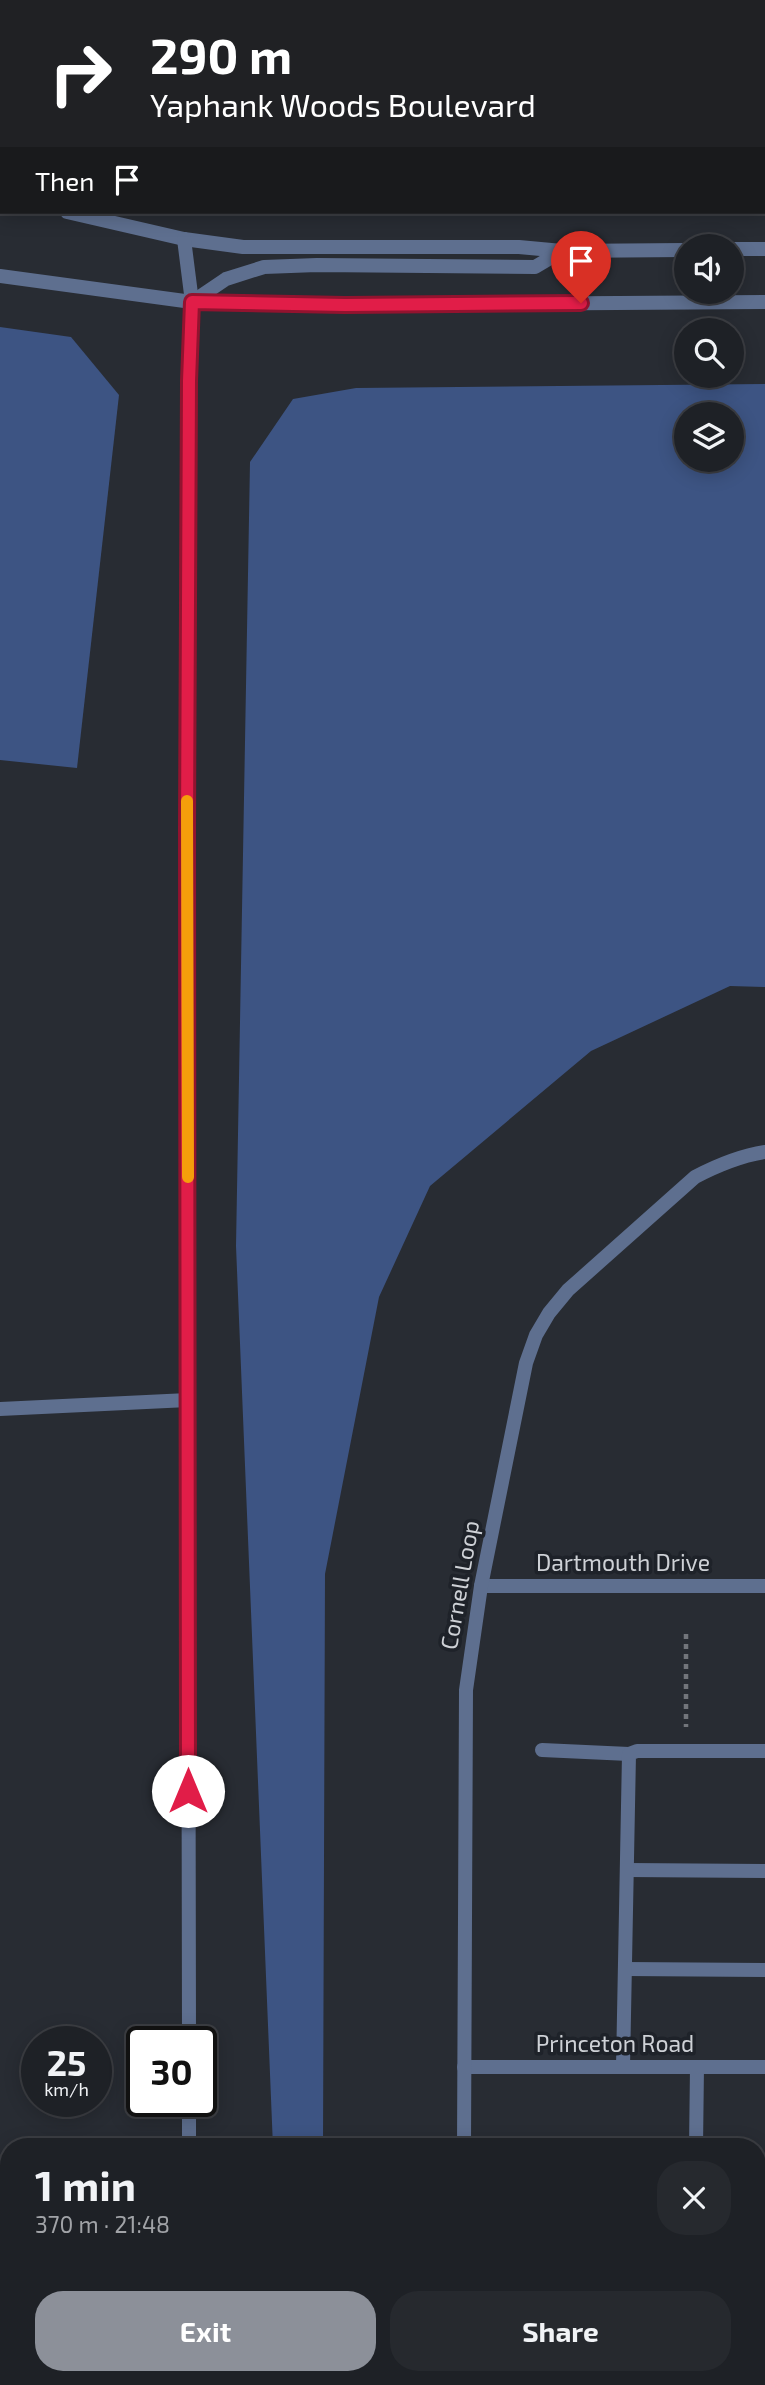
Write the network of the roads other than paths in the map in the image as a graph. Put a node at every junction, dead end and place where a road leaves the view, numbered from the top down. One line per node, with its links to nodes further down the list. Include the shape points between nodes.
1 (76, 214): 2 (street)
2 (184, 239): 6 (street, via 243,247); 8 (street)
3 (765, 249): 5 (street)
4 (674, 250): 6 (street)
5 (744, 250)
6 (562, 251): 8 (street, via 535,267 264,267 226,279)
7 (0, 276): 8 (street)
8 (192, 302): 9 (street); 11 (street)
9 (765, 302)
10 (765, 1152): 13 (street, Cornell Loop, via 748,1154 695,1177 568,1290 549,1313 526,1363)
11 (188, 1400): 12 (street); 22 (street)
12 (0, 1409)
13 (481, 1586): 14 (street, Dartmouth Drive); 23 (street, Cornell Loop, via 466,1690)
14 (765, 1586)
15 (542, 1750): 17 (street)
16 (765, 1751): 17 (street)
17 (629, 1754): 18 (street)
18 (627, 1870): 19 (street); 20 (street)
19 (765, 1871)
20 (625, 1969): 21 (street); 24 (street)
21 (765, 1970)
22 (189, 2026)
23 (464, 2067): 24 (street, Princeton Road); 29 (street, Cornell Loop)
24 (624, 2067): 25 (street, Princeton Road)
25 (698, 2067): 26 (street, Princeton Road); 30 (street)
26 (765, 2067)
27 (189, 2117): 28 (street)
28 (189, 2138)
29 (464, 2138)
30 (696, 2138)

